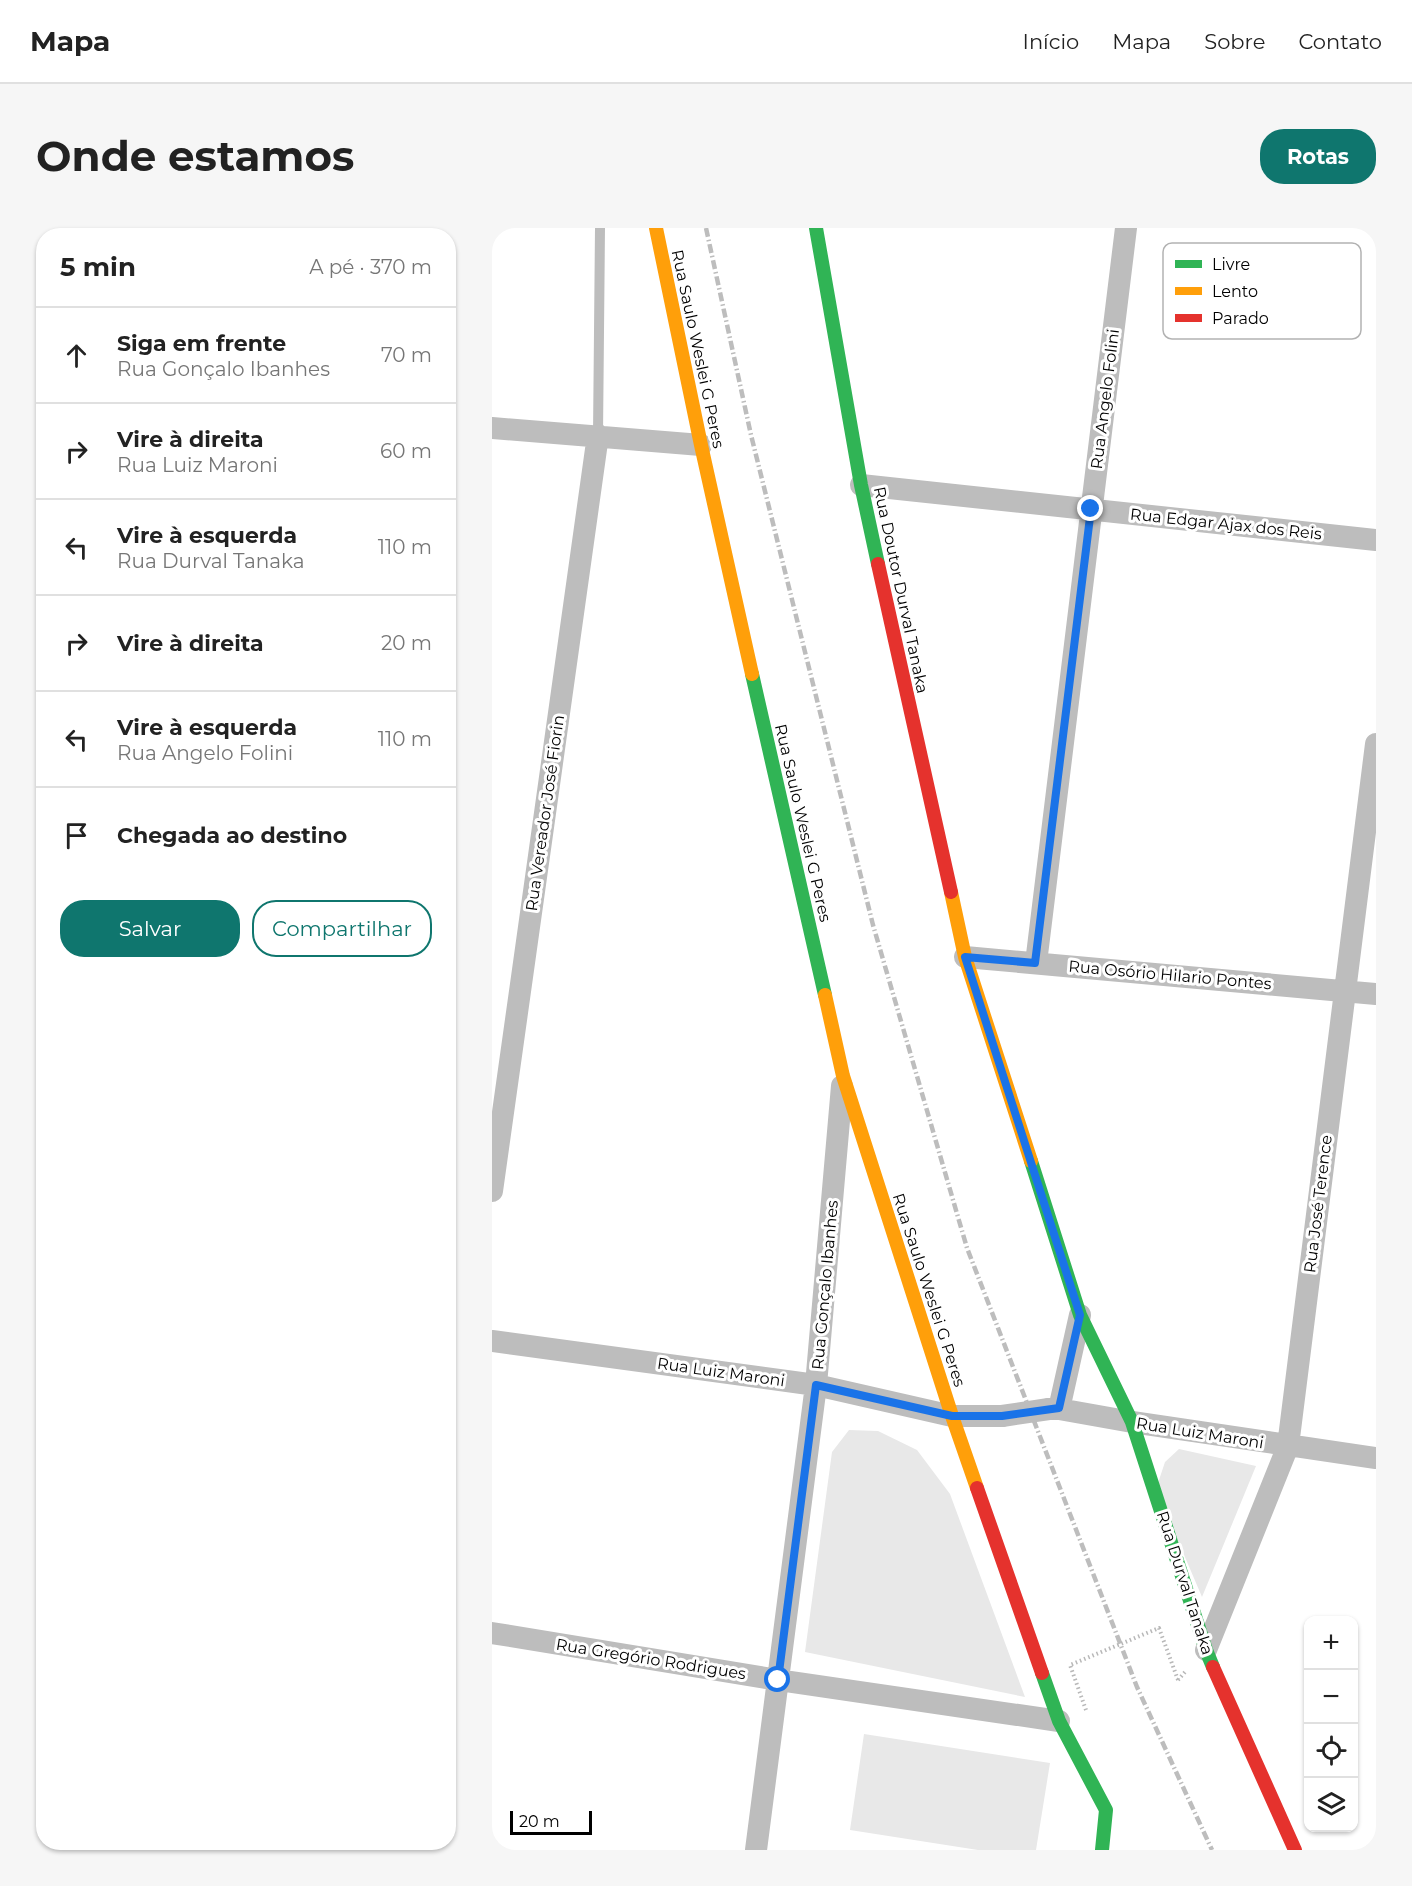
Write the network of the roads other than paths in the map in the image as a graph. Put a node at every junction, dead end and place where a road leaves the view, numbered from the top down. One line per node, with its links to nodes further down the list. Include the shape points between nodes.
1 (600, 228): 6 (lane)
2 (656, 228): 7 (street, Rua Saulo Weslei G Peres)
3 (816, 228): 8 (street, Rua Doutor Durval Tanaka)
4 (1126, 228): 9 (street, Rua Angelo Folini)
5 (492, 428): 6 (street)
6 (598, 435): 7 (street); 17 (street, Rua Vereador José Fiorin)
7 (701, 445): 16 (street, Rua Saulo Weslei G Peres)
8 (861, 485): 9 (street, Rua Edgar Ajax dos Reis); 12 (street, Rua Doutor Durval Tanaka)
9 (1091, 509): 10 (street, Rua Edgar Ajax dos Reis); 13 (street, Rua Angelo Folini)
10 (1376, 540)
11 (1376, 744): 14 (street, Rua José Terence)
12 (965, 957): 13 (street, Rua Osório Hilario Pontes); 18 (street, Rua Durval Tanaka)
13 (1035, 963): 14 (street, Rua Osório Hilario Pontes)
14 (1345, 991): 15 (street, Rua Osório Hilario Pontes); 24 (street, Rua José Terence)
15 (1376, 994)
16 (843, 1076): 20 (street, Rua Gonçalo Ibanhes); 22 (street, Rua Saulo Weslei G Peres)
17 (492, 1191)
18 (1080, 1315): 21 (street); 23 (street, Rua Durval Tanaka)
19 (492, 1341): 20 (street, Rua Luiz Maroni)
20 (816, 1385): 22 (street, Rua Luiz Maroni); 28 (street, Rua Gonçalo Ibanhes)
21 (1054, 1409): 22 (street, Rua Luiz Maroni, bridge, via 1002,1416); 23 (street, Rua Luiz Maroni)
22 (952, 1416): 29 (street, Rua Saulo Weslei G Peres)
23 (1132, 1422): 24 (street, Rua Luiz Maroni); 27 (street, Rua Durval Tanaka)
24 (1288, 1446): 25 (street, Rua Luiz Maroni); 27 (street, Rua José Terence)
25 (1376, 1458)
26 (492, 1634): 28 (street, Rua Gregório Rodrigues)
27 (1206, 1650): 32 (street, Rua Durval Tanaka)
28 (778, 1680): 29 (street, Rua Gregório Rodrigues); 30 (street, Rua Gonçalo Ibanhes)
29 (1059, 1721): 31 (street, Rua Saulo Weslei G Peres, via 1106,1810)
30 (756, 1850)
31 (1102, 1850)
32 (1295, 1850)

